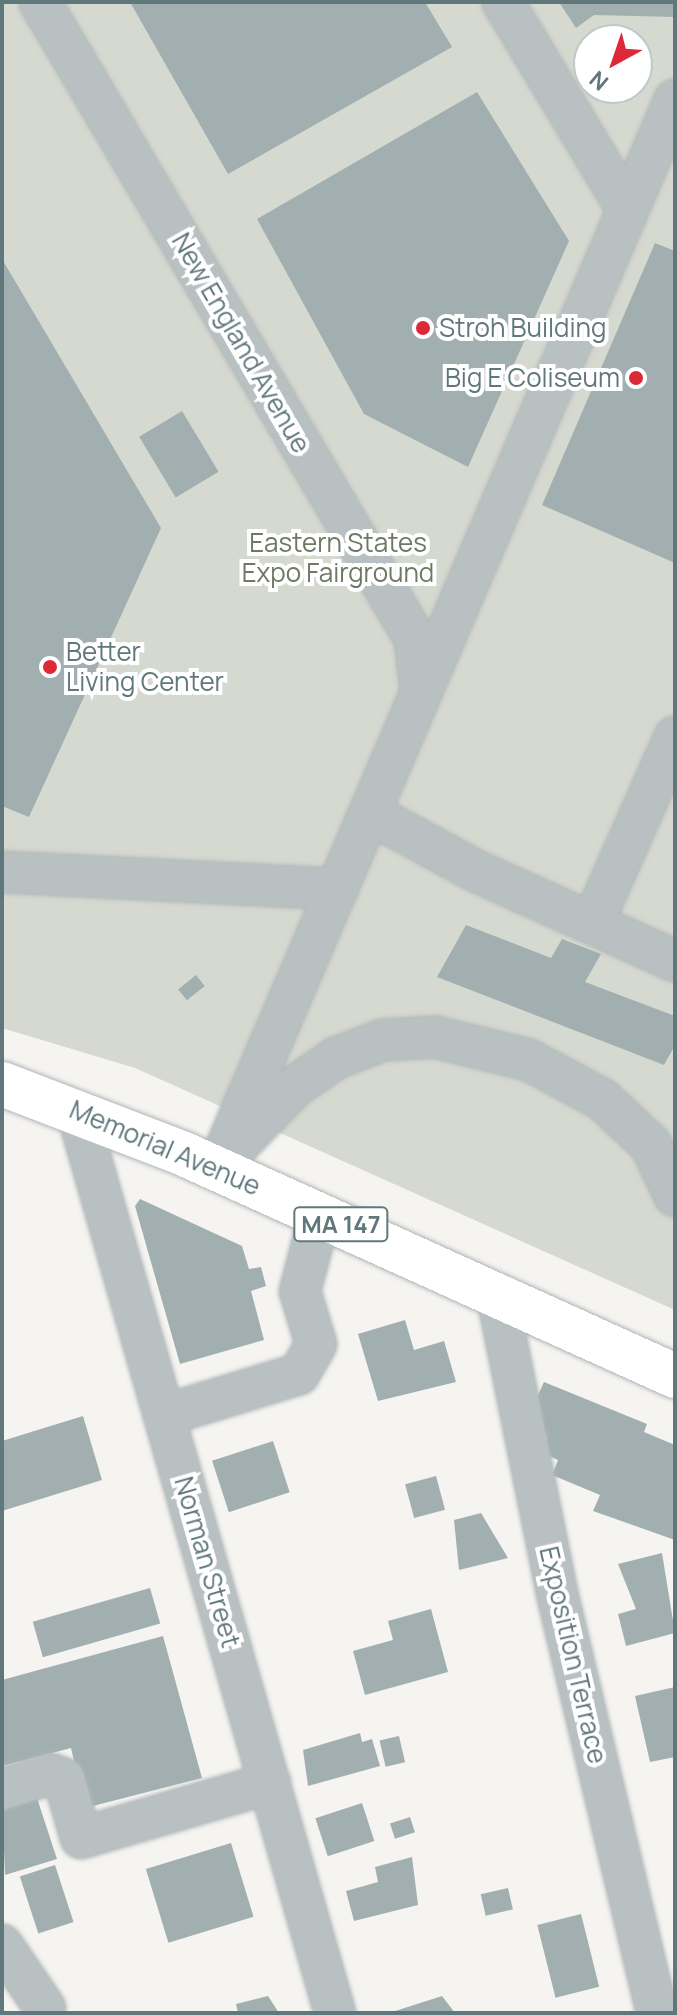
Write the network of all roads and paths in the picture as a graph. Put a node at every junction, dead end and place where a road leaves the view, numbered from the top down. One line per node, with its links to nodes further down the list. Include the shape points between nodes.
1 (40, 2): 5 (street, New England Avenue, via 415,639)
2 (503, 2): 4 (street)
3 (672, 113): 4 (street)
4 (626, 207): 5 (street)
5 (421, 691): 7 (street)
6 (675, 737): 10 (street)
7 (371, 814): 9 (street); 10 (street)
8 (2, 872): 9 (street)
9 (338, 889): 14 (street)
10 (593, 922): 11 (street)
11 (675, 961)
12 (2, 1084): 13 (main road, Memorial Avenue / MA 147)
13 (77, 1111): 14 (main road, Memorial Avenue / MA 147); 19 (street, Norman Street)
14 (217, 1169): 15 (street, via 267,1112 336,1058 383,1040 435,1037 529,1060 603,1100 651,1145); 16 (main road, Memorial Avenue / MA 147)
15 (675, 1196)
16 (320, 1215): 17 (main road, Memorial Avenue / MA 147); 19 (street, via 300,1291 316,1344 299,1374)
17 (497, 1295): 18 (main road, Memorial Avenue / MA 147); 25 (street, Exposition Terrace, via 557,1593)
18 (674, 1366)
19 (165, 1415): 20 (street, Norman Street)
20 (270, 1783): 21 (street, via 81,1838 64,1779 51,1774); 24 (street, Norman Street)
21 (2, 1789)
22 (2, 1945): 23 (street)
23 (45, 2008)
24 (335, 2013)
25 (657, 2013)

